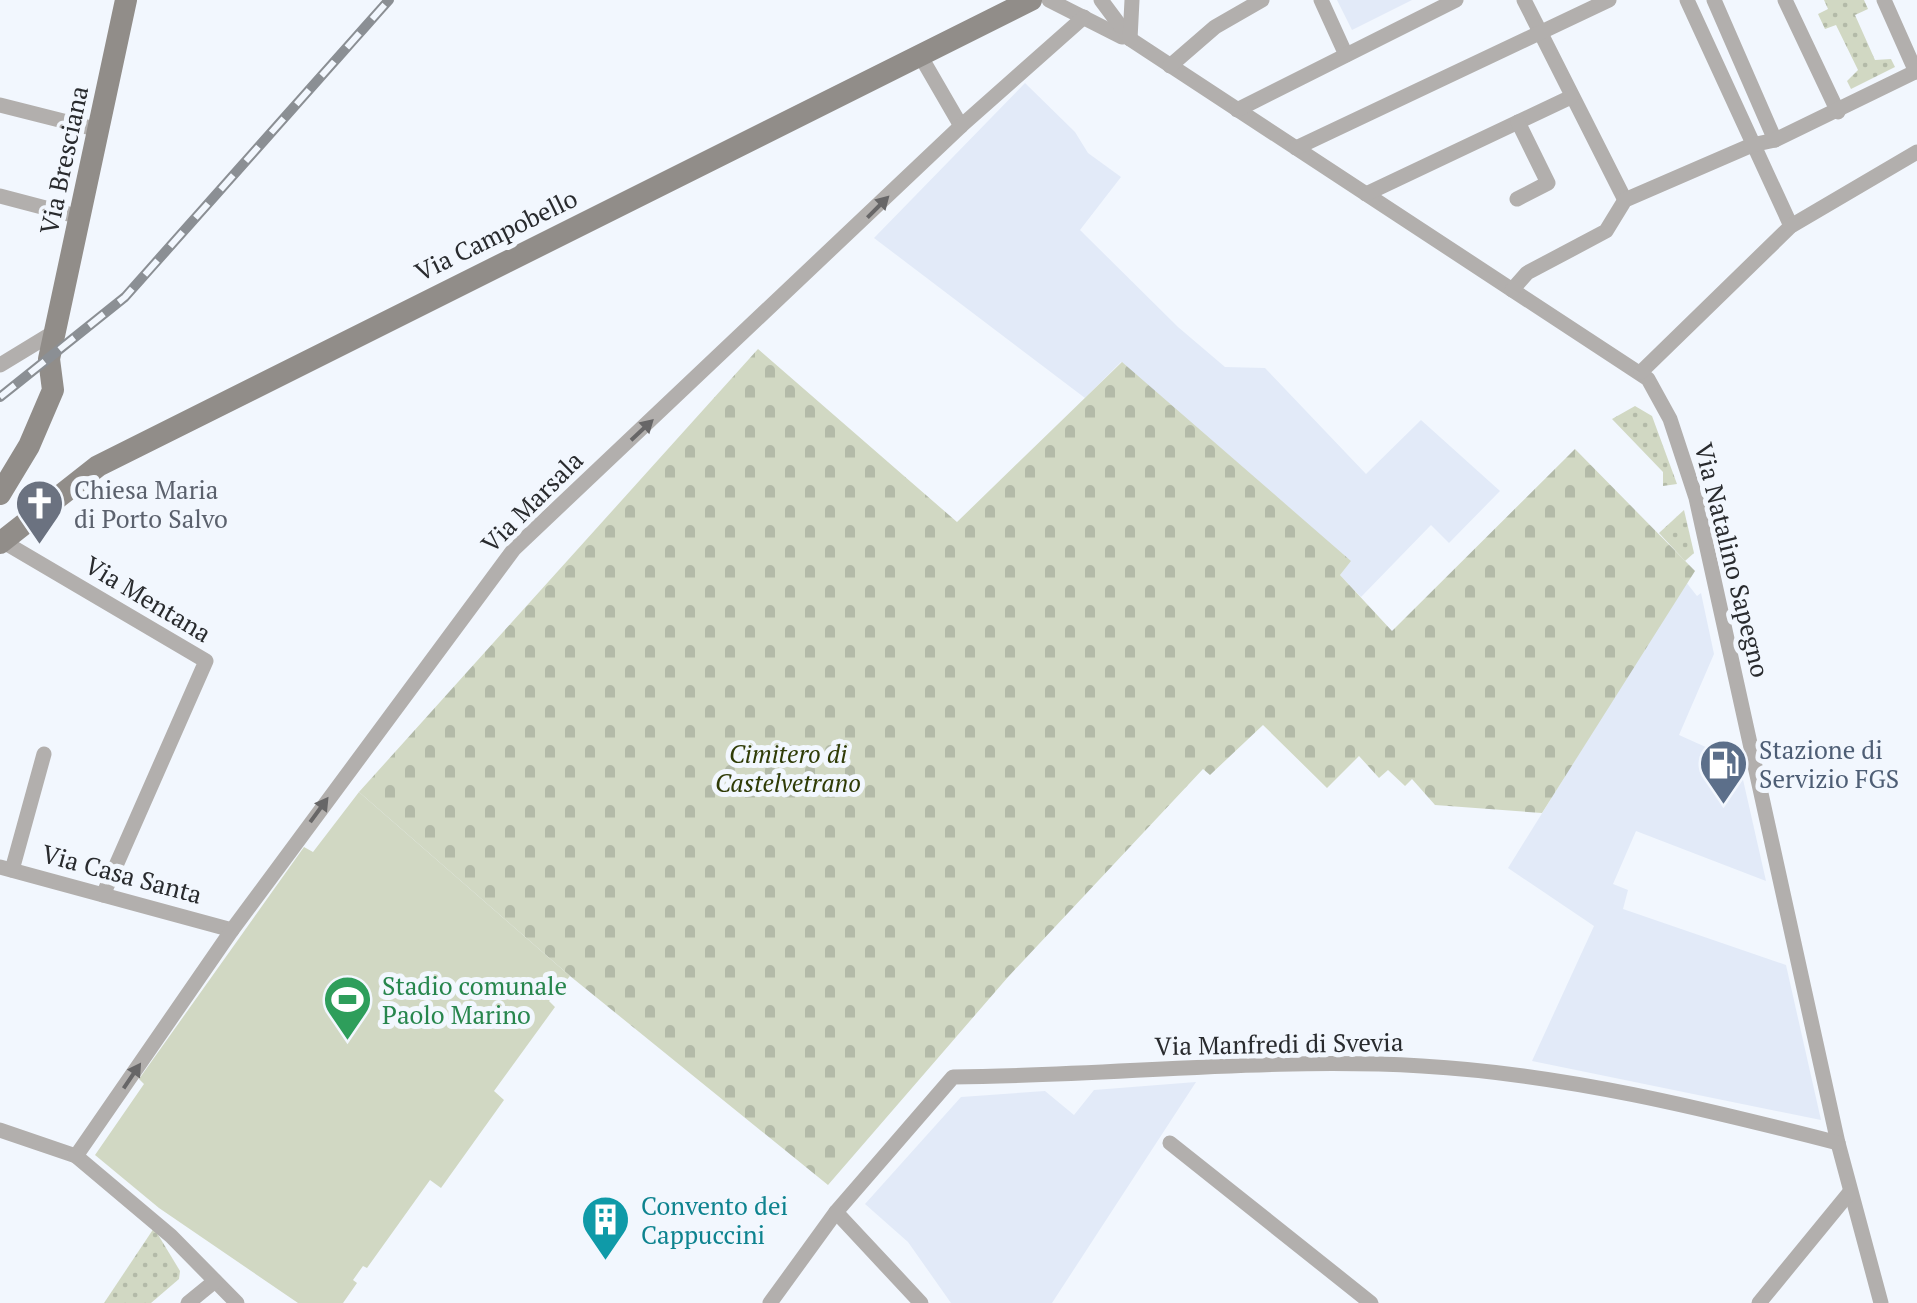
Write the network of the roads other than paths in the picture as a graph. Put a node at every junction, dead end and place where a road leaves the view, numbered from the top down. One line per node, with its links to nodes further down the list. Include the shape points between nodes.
1 (126, 0): 28 (main road, Via Bresciana)
2 (1031, 0): 19 (main road, Via Campobello)
3 (1049, 0): 15 (street, Via Natalino Sapegno)
4 (1101, 0): 17 (street, Via Natalino Sapegno)
5 (1132, 0): 17 (street)
6 (1262, 0): 20 (street, via 1215,27)
7 (1321, 0): 18 (street)
8 (1456, 0): 18 (street)
9 (1524, 0): 16 (street)
10 (1609, 0): 16 (street)
11 (1687, 0): 30 (street)
12 (1714, 0): 29 (street)
13 (1785, 0): 25 (street)
14 (1884, 0): 21 (street)
15 (1084, 17): 17 (street, Via Natalino Sapegno); 27 (street, Via Marsala)
16 (1541, 32): 22 (street); 31 (street)
17 (1130, 39): 20 (street, Via Natalino Sapegno)
18 (1346, 55): 24 (street)
19 (921, 57): 27 (street); 44 (main road, Via Campobello, via 114,458)
20 (1170, 66): 24 (street, Via Natalino Sapegno)
21 (1917, 72): 25 (street)
22 (1571, 96): 26 (street); 36 (street)
23 (0, 106): 28 (street)
24 (1237, 110): 31 (street, Via Natalino Sapegno)
25 (1838, 112): 29 (street)
26 (1518, 122): 33 (street); 35 (street, via 1548,183)
27 (960, 126): 48 (street, Via Marsala, one-way to 27, via 514,549)
28 (98, 130): 37 (main road, Via Bresciana)
29 (1775, 140): 30 (street)
30 (1752, 144): 36 (street); 38 (street)
31 (1296, 148): 33 (street, Via Natalino Sapegno)
32 (1917, 152): 38 (street)
33 (1366, 194): 39 (street, Via Natalino Sapegno)
34 (0, 196): 37 (street)
35 (1517, 199)
36 (1625, 200): 39 (street, via 1606,231 1527,273)
37 (80, 217): 40 (main road, Via Bresciana)
38 (1791, 226): 42 (street)
39 (1512, 290): 42 (street, Via Natalino Sapegno)
40 (56, 331): 41 (street); 43 (main road, Via Bresciana, via 50,359 54,390)
41 (0, 366)
42 (1641, 372): 51 (street, Via Natalino Sapegno, via 1670,418 1696,498)
43 (0, 494)
44 (1, 542): 47 (street, Via Mentana, via 206,661)
45 (44, 754): 46 (street)
46 (6, 869): 47 (street, Via Casa Santa)
47 (103, 894): 48 (street, Via Casa Santa)
48 (232, 930): 52 (street, Via Marsala, one-way to 48)
49 (0, 1130): 52 (street)
50 (1170, 1143): 60 (street)
51 (1838, 1144): 53 (street, Via Natalino Sapegno); 54 (street, Via Manfredi di Svevia, via 1562,1080 1422,1066 953,1078)
52 (76, 1156): 55 (street)
53 (1850, 1192): 61 (street); 62 (street, Via Natalino Sapegno)
54 (836, 1212): 58 (street); 59 (street)
55 (215, 1281): 56 (street); 57 (street)
56 (188, 1303)
57 (237, 1303)
58 (770, 1303)
59 (921, 1303)
60 (1371, 1303)
61 (1759, 1303)
62 (1881, 1303)

